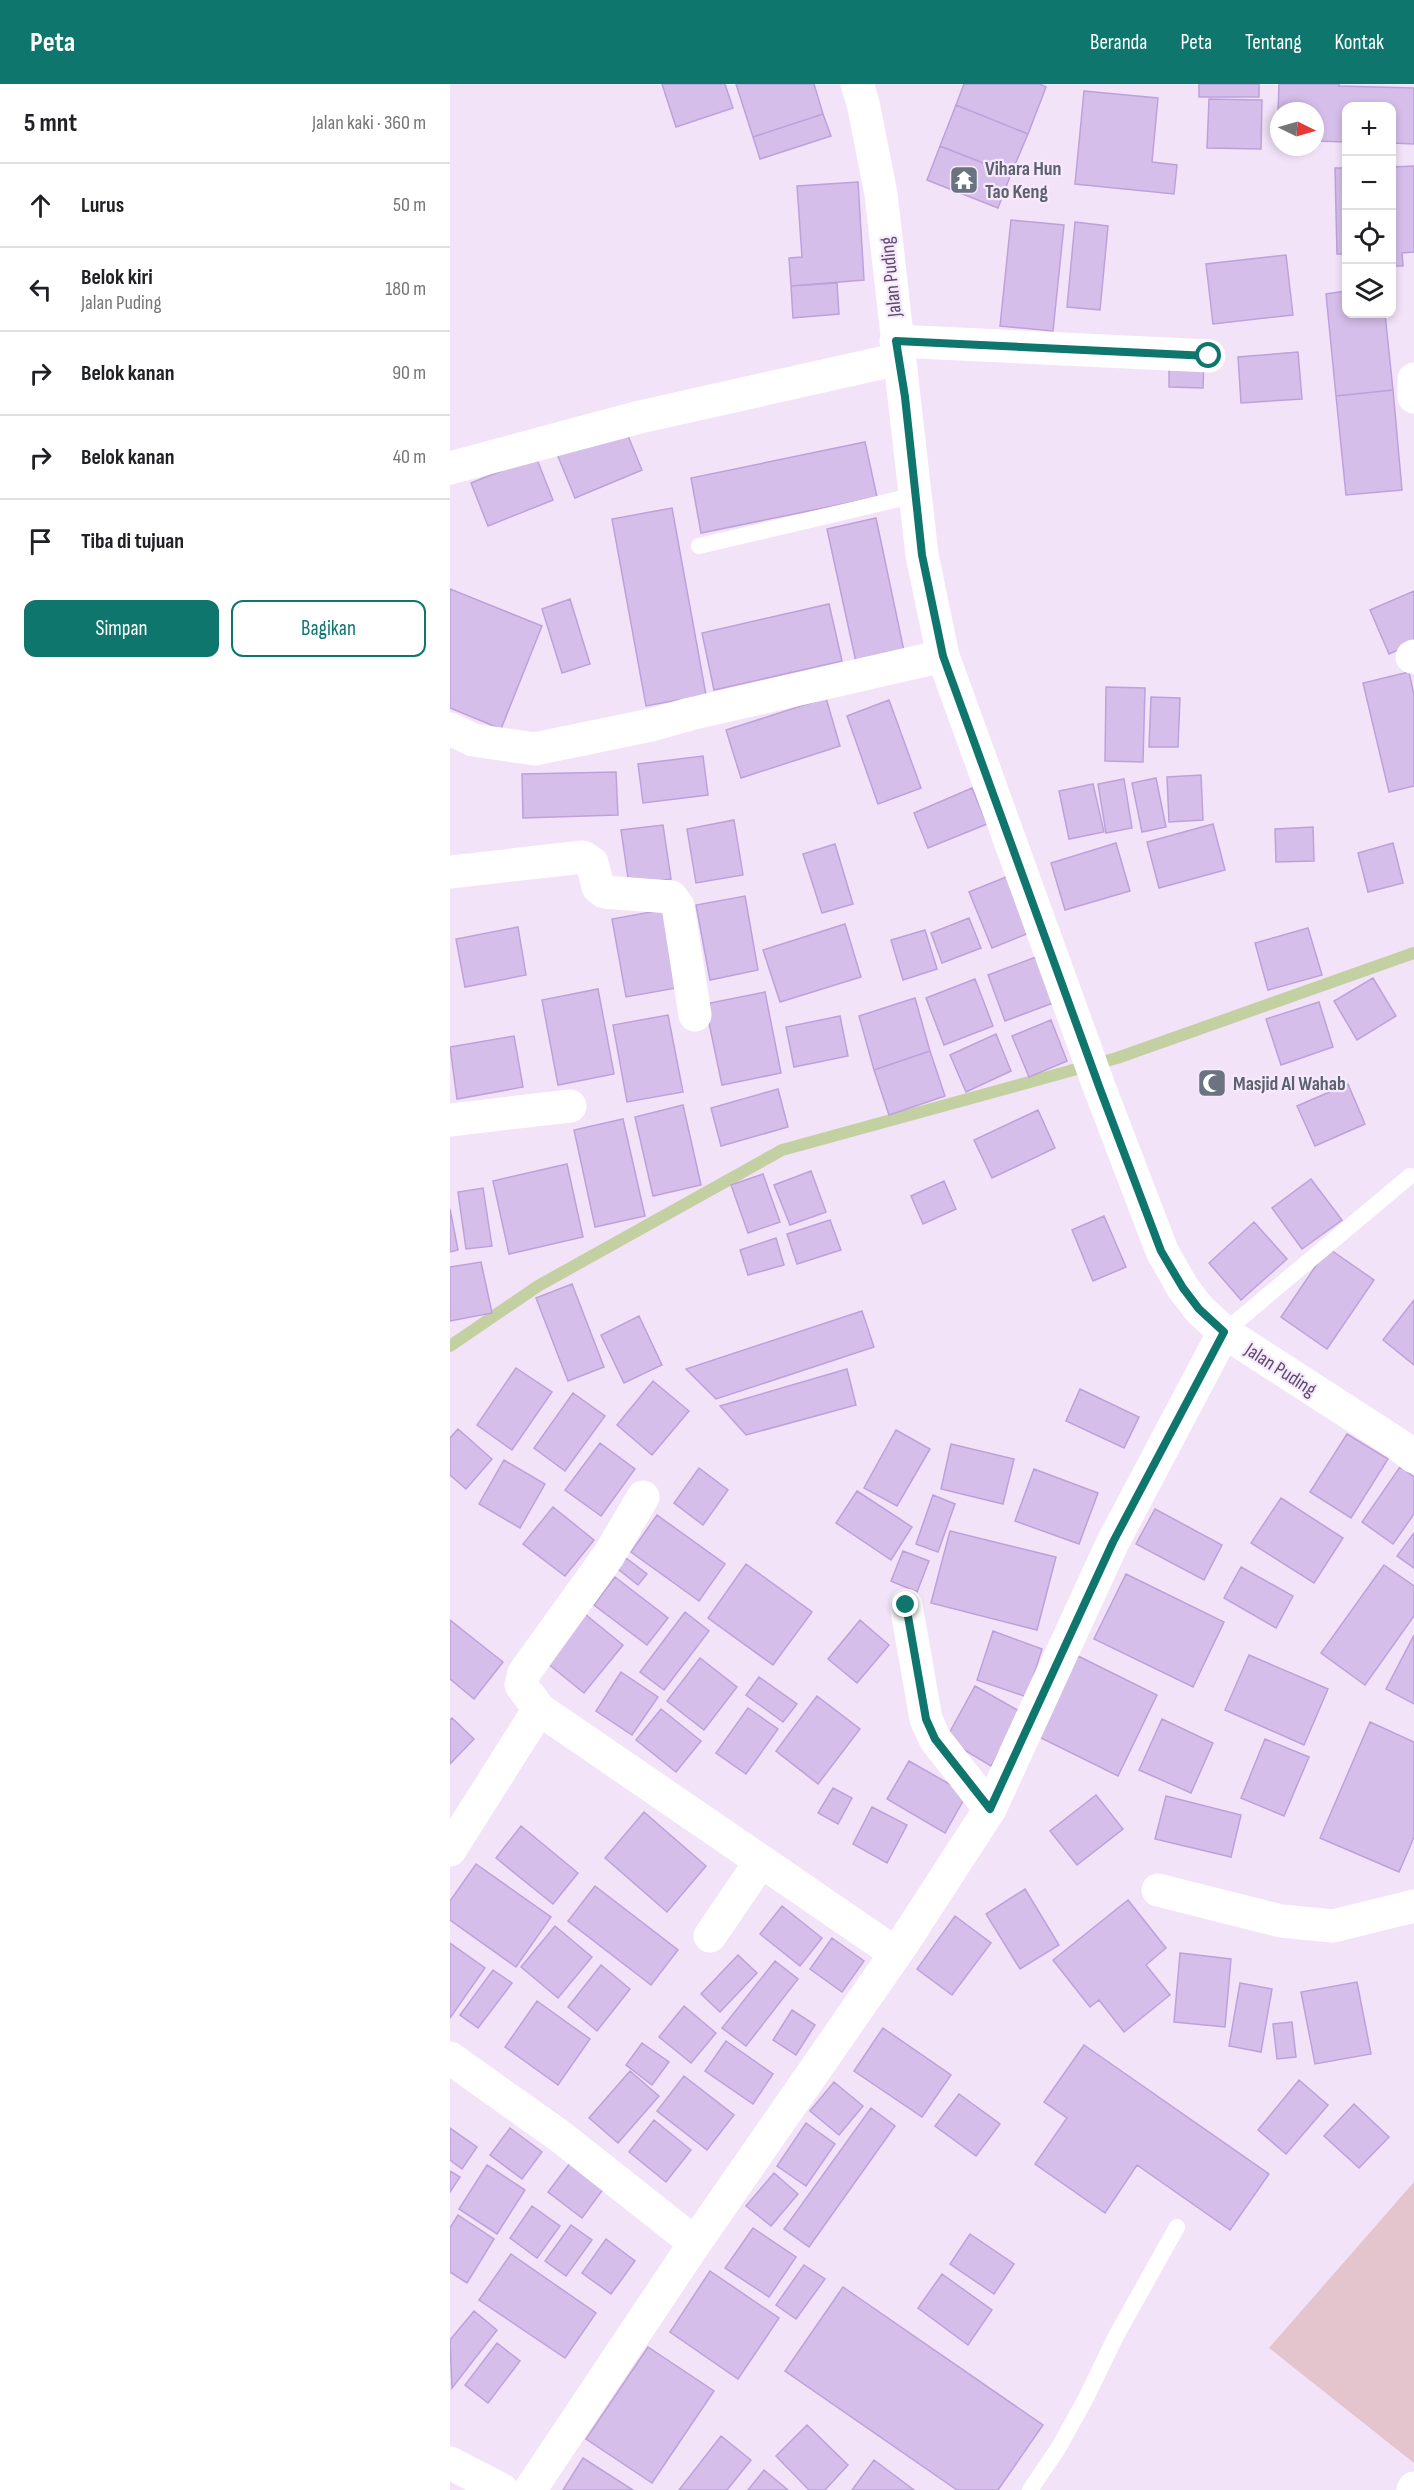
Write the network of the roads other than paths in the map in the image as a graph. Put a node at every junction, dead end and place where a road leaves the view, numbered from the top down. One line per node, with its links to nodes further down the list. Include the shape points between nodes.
1 (857, 84): 2 (street, Jalan Puding, via 881,194)
2 (898, 350): 3 (street); 6 (street); 7 (street, Jalan Puding)
3 (1209, 356)
4 (1414, 379): 5 (street)
5 (1414, 397)
6 (450, 468)
7 (916, 495): 8 (lane); 9 (street, Jalan Puding, via 922,555)
8 (699, 546)
9 (943, 656): 10 (street, via 535,749); 16 (street, Jalan Puding, via 1161,1251 1188,1295)
10 (458, 740)
11 (450, 872): 12 (street, via 584,857 592,863 598,887 604,892 671,897 678,906)
12 (695, 1015)
13 (570, 1106): 14 (street)
14 (450, 1120)
15 (1410, 1176): 16 (lane)
16 (1224, 1332): 17 (street, Jalan Puding); 21 (street, via 1113,1542)
17 (1409, 1444)
18 (644, 1497): 20 (street, via 609,1555 524,1673 521,1685)
19 (906, 1605): 21 (street, via 926,1719 935,1739)
20 (539, 1709): 22 (street); 23 (street)
21 (990, 1809): 27 (street)
22 (450, 1850)
23 (761, 1861): 26 (street); 27 (street)
24 (1158, 1890): 25 (street, via 1281,1921 1333,1926)
25 (1414, 1906)
26 (710, 1936)
27 (895, 1953): 30 (street)
28 (450, 2058): 30 (street, via 561,2137)
29 (1177, 2227): 34 (lane, via 1059,2447)
30 (695, 2243): 33 (street)
31 (450, 2463): 32 (street)
32 (502, 2490)
33 (530, 2490)
34 (1030, 2490)

